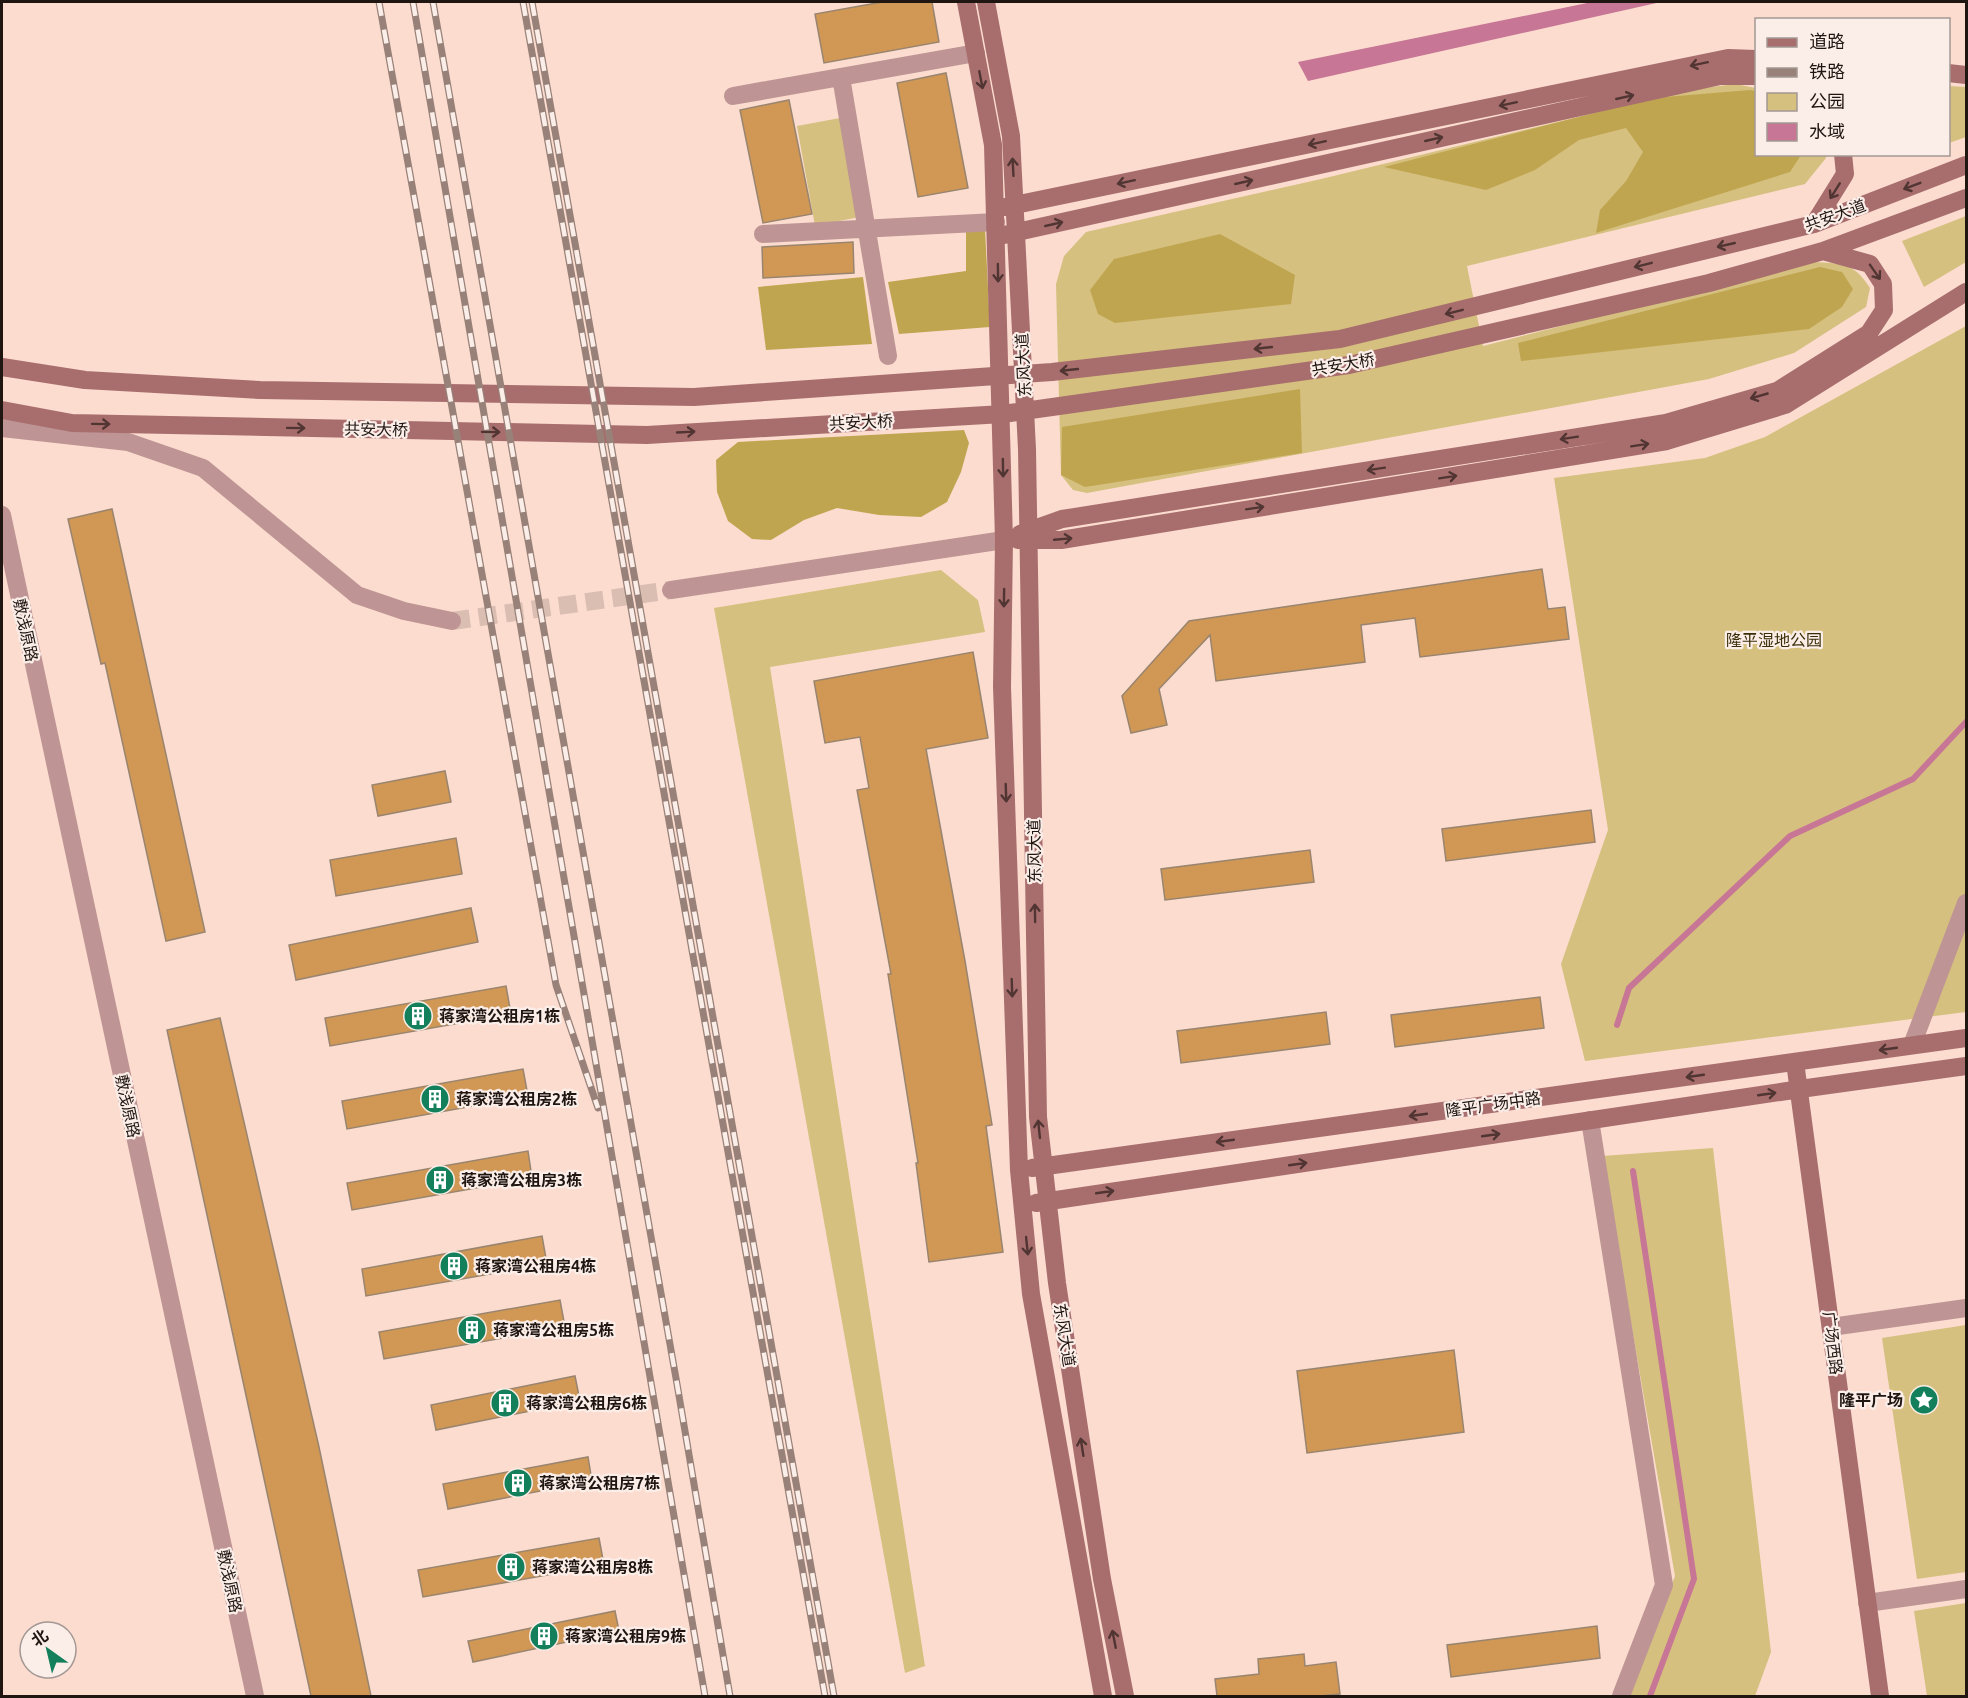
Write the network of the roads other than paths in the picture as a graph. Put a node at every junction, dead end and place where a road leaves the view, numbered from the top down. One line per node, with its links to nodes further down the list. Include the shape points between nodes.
1 (966, 2): 3 (main road, 东风大道)
2 (986, 2): 13 (main road, 东风大道, one-way to 2, via 1011,136)
3 (976, 53): 8 (street); 14 (main road, 东风大道, one-way to 14, via 993,145)
4 (1755, 59): 13 (main road, one-way to 13, via 1728,58)
5 (1950, 73): 6 (main road)
6 (1966, 75)
7 (1755, 76): 17 (main road, one-way to 7, via 1720,76)
8 (841, 77): 9 (street); 16 (street)
9 (733, 96)
10 (1843, 156): 15 (main road, one-way to 15, via 1845,174)
11 (1966, 165): 15 (main road, 共安大道, one-way to 15)
12 (1966, 198): 19 (main road, 共安大桥)
13 (1015, 205): 14 (main road); 17 (main road, 东风大道)
14 (996, 222): 16 (street); 17 (main road); 28 (main road, 东风大道, one-way to 28)
15 (1814, 224): 20 (main road, 共安大道, one-way to 20)
16 (867, 229): 18 (street); 22 (street)
17 (1016, 233): 27 (main road, 东风大道)
18 (763, 234)
19 (1823, 251): 24 (main road, 共安大桥, one-way to 19, via 72,423 647,435 1003,414 1349,365 1709,283); 27 (main road, one-way to 27, via 1870,264 1883,284 1884,310 1869,333 1777,391 1666,423 1062,519)
20 (1700, 252): 23 (main road, 共安大桥, one-way to 23, via 1340,339 1052,372 694,397 260,390 85,380)
21 (1966, 292): 27 (main road, one-way to 21, via 1061,540 1667,441 1785,405)
22 (888, 356)
23 (2, 367)
24 (2, 410)
25 (2, 428): 30 (street, via 128,442 203,468 357,595 404,611)
26 (2, 514): 46 (street, 敷浅原路)
27 (1029, 535): 28 (main road); 38 (main road, 东风大道, one-way to 27, via 1038,1106)
28 (1004, 540): 29 (street); 39 (main road, 东风大道, one-way to 39, via 1002,687)
29 (671, 590)
30 (452, 621)
31 (1966, 903): 33 (street)
32 (1966, 1038): 33 (main road, 隆平广场中路)
33 (1912, 1045): 34 (main road, 隆平广场中路, one-way to 34)
34 (1795, 1062): 36 (main road, 广场西路); 38 (main road, 隆平广场中路, one-way to 38)
35 (1966, 1066): 36 (main road, 隆平广场中路)
36 (1800, 1089): 37 (main road, 隆平广场中路, one-way to 36); 43 (main road, 广场西路)
37 (1590, 1120): 40 (main road, 隆平广场中路, one-way to 37); 49 (street, via 1664,1585)
38 (1044, 1167): 39 (main road, 隆平广场中路); 40 (main road, 东风大道)
39 (1019, 1170): 41 (main road, 东风大道)
40 (1047, 1201): 41 (main road, 隆平广场中路); 48 (main road, 东风大道, one-way to 40, via 1099,1555)
41 (1023, 1205): 47 (main road, 东风大道, one-way to 47, via 1032,1294)
42 (1966, 1308): 43 (street)
43 (1831, 1327): 45 (main road, 广场西路)
44 (1966, 1589): 45 (street)
45 (1867, 1603): 50 (main road, 广场西路)
46 (255, 1696)
47 (1103, 1696)
48 (1125, 1696)
49 (1621, 1696)
50 (1880, 1696)

